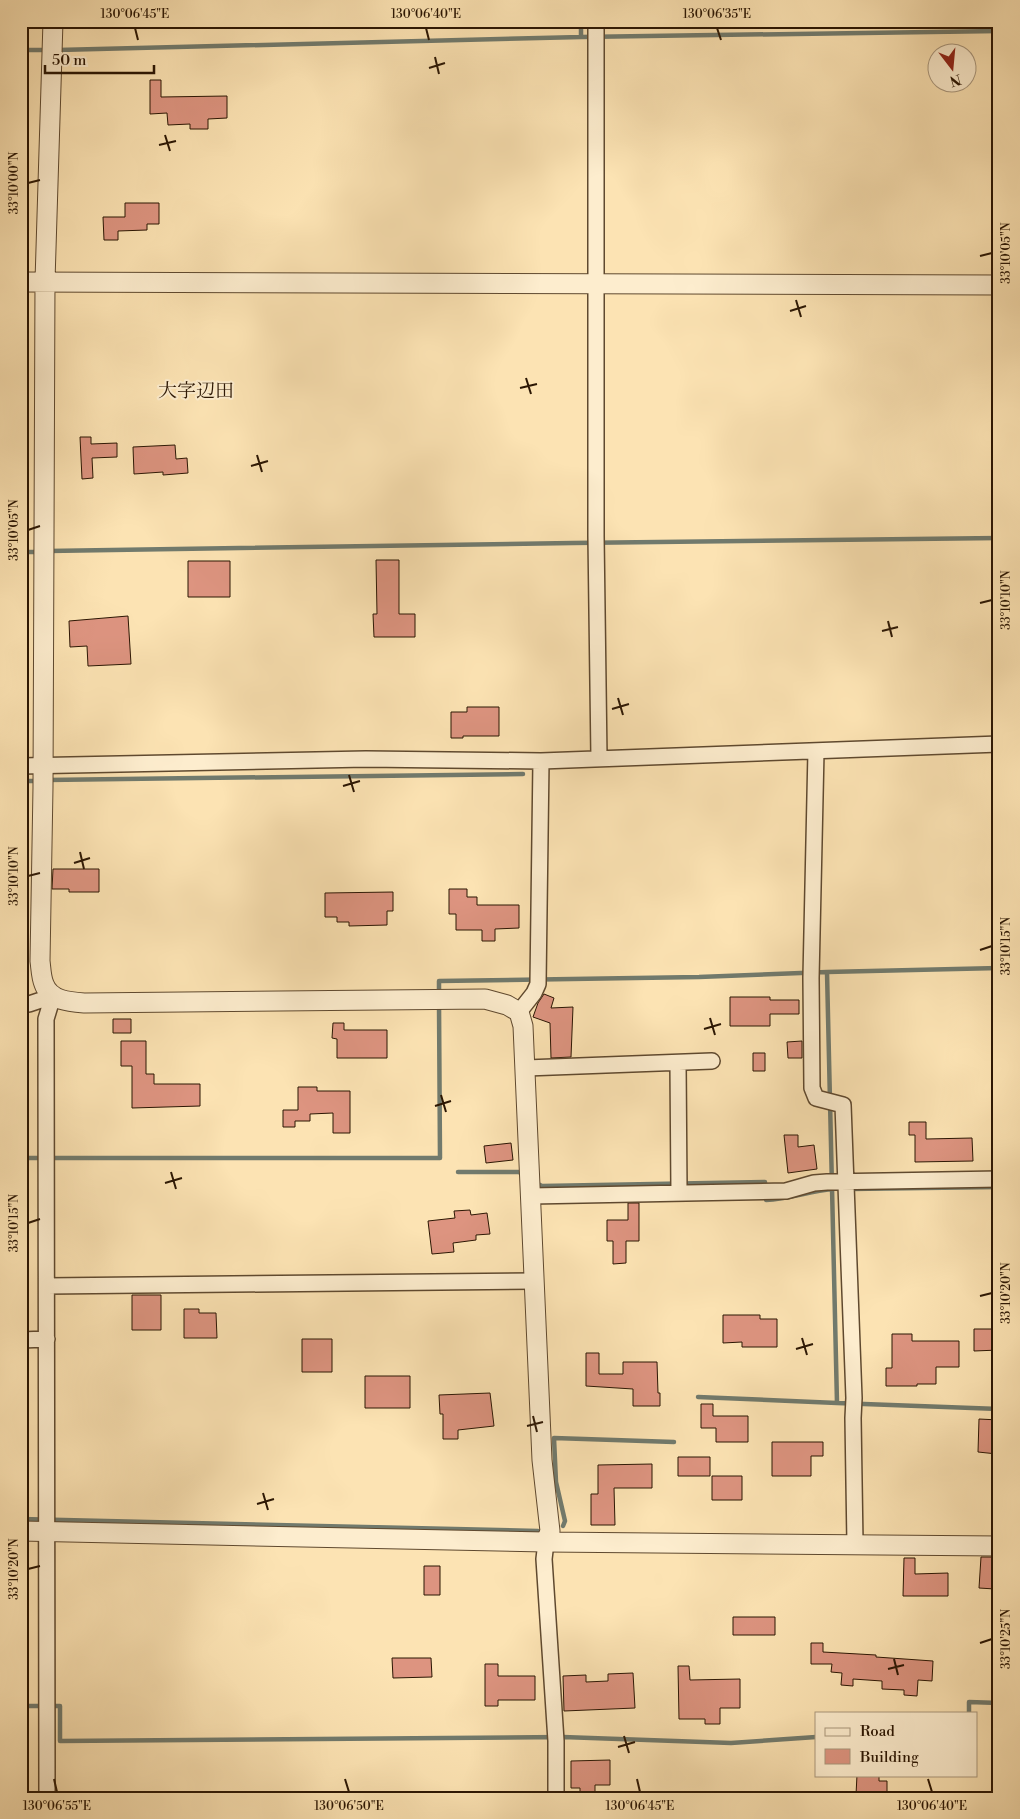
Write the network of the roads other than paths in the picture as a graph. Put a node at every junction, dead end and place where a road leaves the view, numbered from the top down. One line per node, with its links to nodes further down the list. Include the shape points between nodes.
1 (52, 21): 3 (street)
2 (596, 24): 5 (street)
3 (45, 281): 4 (street); 5 (street); 12 (street)
4 (21, 282)
5 (597, 283): 6 (street); 9 (street)
6 (999, 285)
7 (999, 744): 8 (street)
8 (816, 751): 9 (street); 20 (street, via 812,1088 816,1098 843,1105)
9 (599, 758): 10 (street)
10 (541, 760): 12 (street, via 366,759); 15 (street, via 538,979 534,993)
11 (21, 766): 12 (street)
12 (43, 776): 13 (street, via 40,961 44,986)
13 (53, 996): 14 (street); 15 (street, via 64,1001 85,1003 485,999); 24 (street, via 46,1019)
14 (21, 1004)
15 (519, 1012): 18 (street)
16 (712, 1061): 17 (street)
17 (678, 1063): 18 (street); 22 (street)
18 (526, 1068): 21 (street)
19 (999, 1179): 20 (street)
20 (836, 1182): 22 (street, via 786,1190); 30 (street, via 854,1398)
21 (530, 1185): 22 (street); 23 (street)
22 (679, 1186)
23 (534, 1281): 24 (street); 29 (street, via 542,1460 550,1531)
24 (47, 1286): 26 (street)
25 (21, 1340): 26 (street)
26 (47, 1340): 27 (street)
27 (47, 1524): 28 (street); 29 (street); 32 (street)
28 (21, 1531)
29 (546, 1542): 30 (street); 33 (street, via 544,1559 556,1737)
30 (856, 1544): 31 (street)
31 (999, 1546)
32 (47, 1798)
33 (556, 1798)

